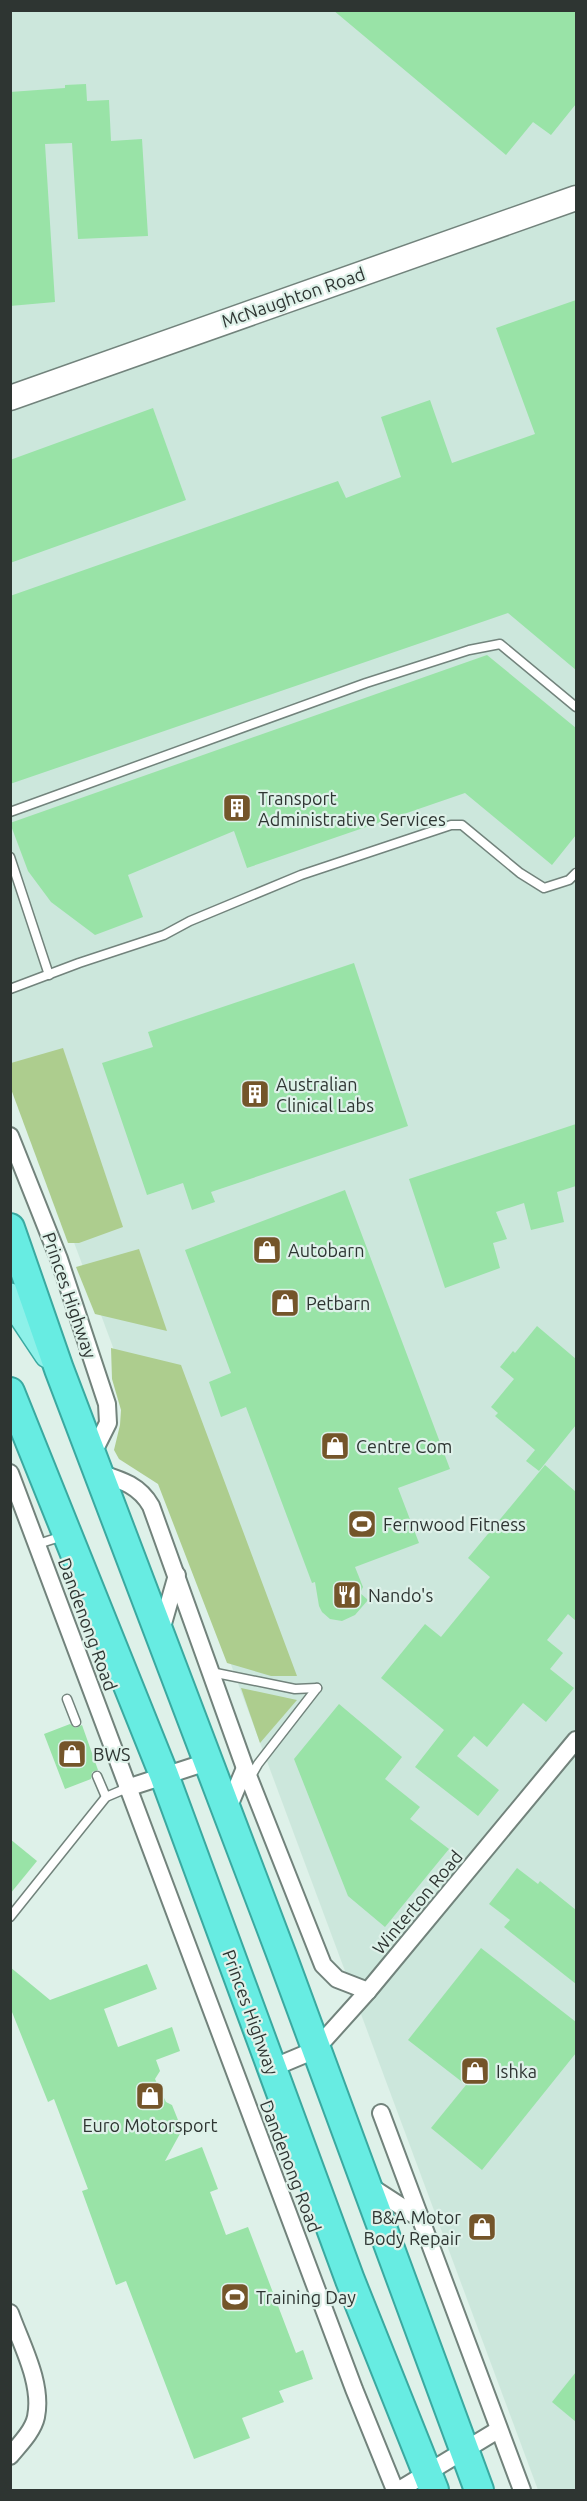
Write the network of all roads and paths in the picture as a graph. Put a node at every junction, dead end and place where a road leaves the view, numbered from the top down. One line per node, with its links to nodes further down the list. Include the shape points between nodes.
1 (576, 198): 2 (main road, McNaughton Road)
2 (10, 398)
3 (576, 706): 4 (lane, via 500,644 366,683)
4 (10, 812)
5 (10, 857): 7 (lane)
6 (576, 873): 7 (lane, via 569,880 544,888 462,825 451,825 301,875 164,935)
7 (49, 975): 8 (lane)
8 (10, 989)
9 (10, 1136): 14 (street, Princes Highway, via 59,1259 107,1404 108,1423)
10 (10, 1228): 12 (highway, Princes Highway)
11 (10, 1297): 12 (main road)
12 (59, 1370): 14 (highway, Princes Highway)
13 (12, 1401): 16 (highway, Princes Highway)
14 (95, 1464): 18 (street, via 146,1498); 19 (highway, Princes Highway)
15 (10, 1473): 17 (street, Dandenong Road)
16 (69, 1534): 17 (lane); 26 (highway, Princes Highway)
17 (38, 1544): 28 (street, Dandenong Road)
18 (177, 1575): 19 (street); 20 (street)
19 (160, 1635): 24 (highway, Princes Highway)
20 (210, 1671): 25 (street); 25 (lane, via 295,1689 317,1688)
21 (67, 1700): 22 (lane)
22 (76, 1722)
23 (576, 1740): 32 (street, Winterton Road)
24 (207, 1762): 26 (street); 30 (highway, Princes Highway)
25 (248, 1773): 30 (street); 32 (street, via 323,1965 337,1979)
26 (164, 1775): 28 (street); 34 (highway, Princes Highway)
27 (97, 1776): 29 (lane)
28 (127, 1788): 29 (lane); 43 (street, Dandenong Road, via 350,2378)
29 (106, 1797): 31 (lane)
30 (227, 1813): 33 (highway, Princes Highway)
31 (10, 1917)
32 (368, 1991): 33 (street, Winterton Road)
33 (315, 2050): 34 (street, Winterton Road); 36 (highway, Princes Highway)
34 (272, 2068): 42 (highway, Princes Highway)
35 (381, 2112): 37 (street)
36 (368, 2185): 37 (street); 40 (highway, Princes Highway)
37 (419, 2218): 39 (street)
38 (10, 2313): 41 (street, via 37,2396 36,2418)
39 (498, 2430): 40 (street, Dandenong Road); 45 (street)
40 (464, 2451): 42 (street, Dandenong Road); 44 (highway, Princes Highway)
41 (10, 2456)
42 (430, 2482): 43 (street, Dandenong Road)
43 (397, 2490)
44 (479, 2490)
45 (522, 2490)

